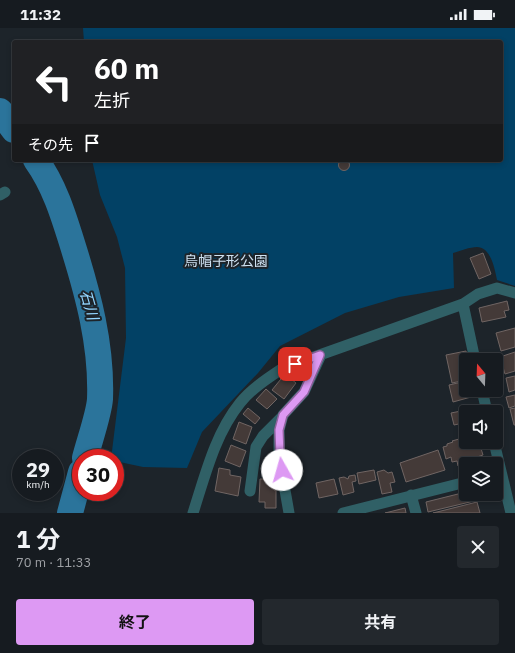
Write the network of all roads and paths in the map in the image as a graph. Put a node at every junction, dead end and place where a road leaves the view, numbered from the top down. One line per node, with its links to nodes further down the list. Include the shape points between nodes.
1 (515, 293): 2 (street, via 497,288 478,294)
2 (463, 304): 3 (street); 4 (street)
3 (474, 353)
4 (320, 355): 5 (street, via 304,392); 10 (street, via 283,368 241,402 226,423 216,446)
5 (283, 415): 8 (street, via 256,447); 11 (street, via 279,430 280,456)
6 (459, 484): 9 (street)
7 (503, 489): 14 (street)
8 (250, 491)
9 (412, 495): 12 (street); 13 (street)
10 (193, 513)
11 (289, 513)
12 (344, 513)
13 (416, 513)
14 (511, 513)

